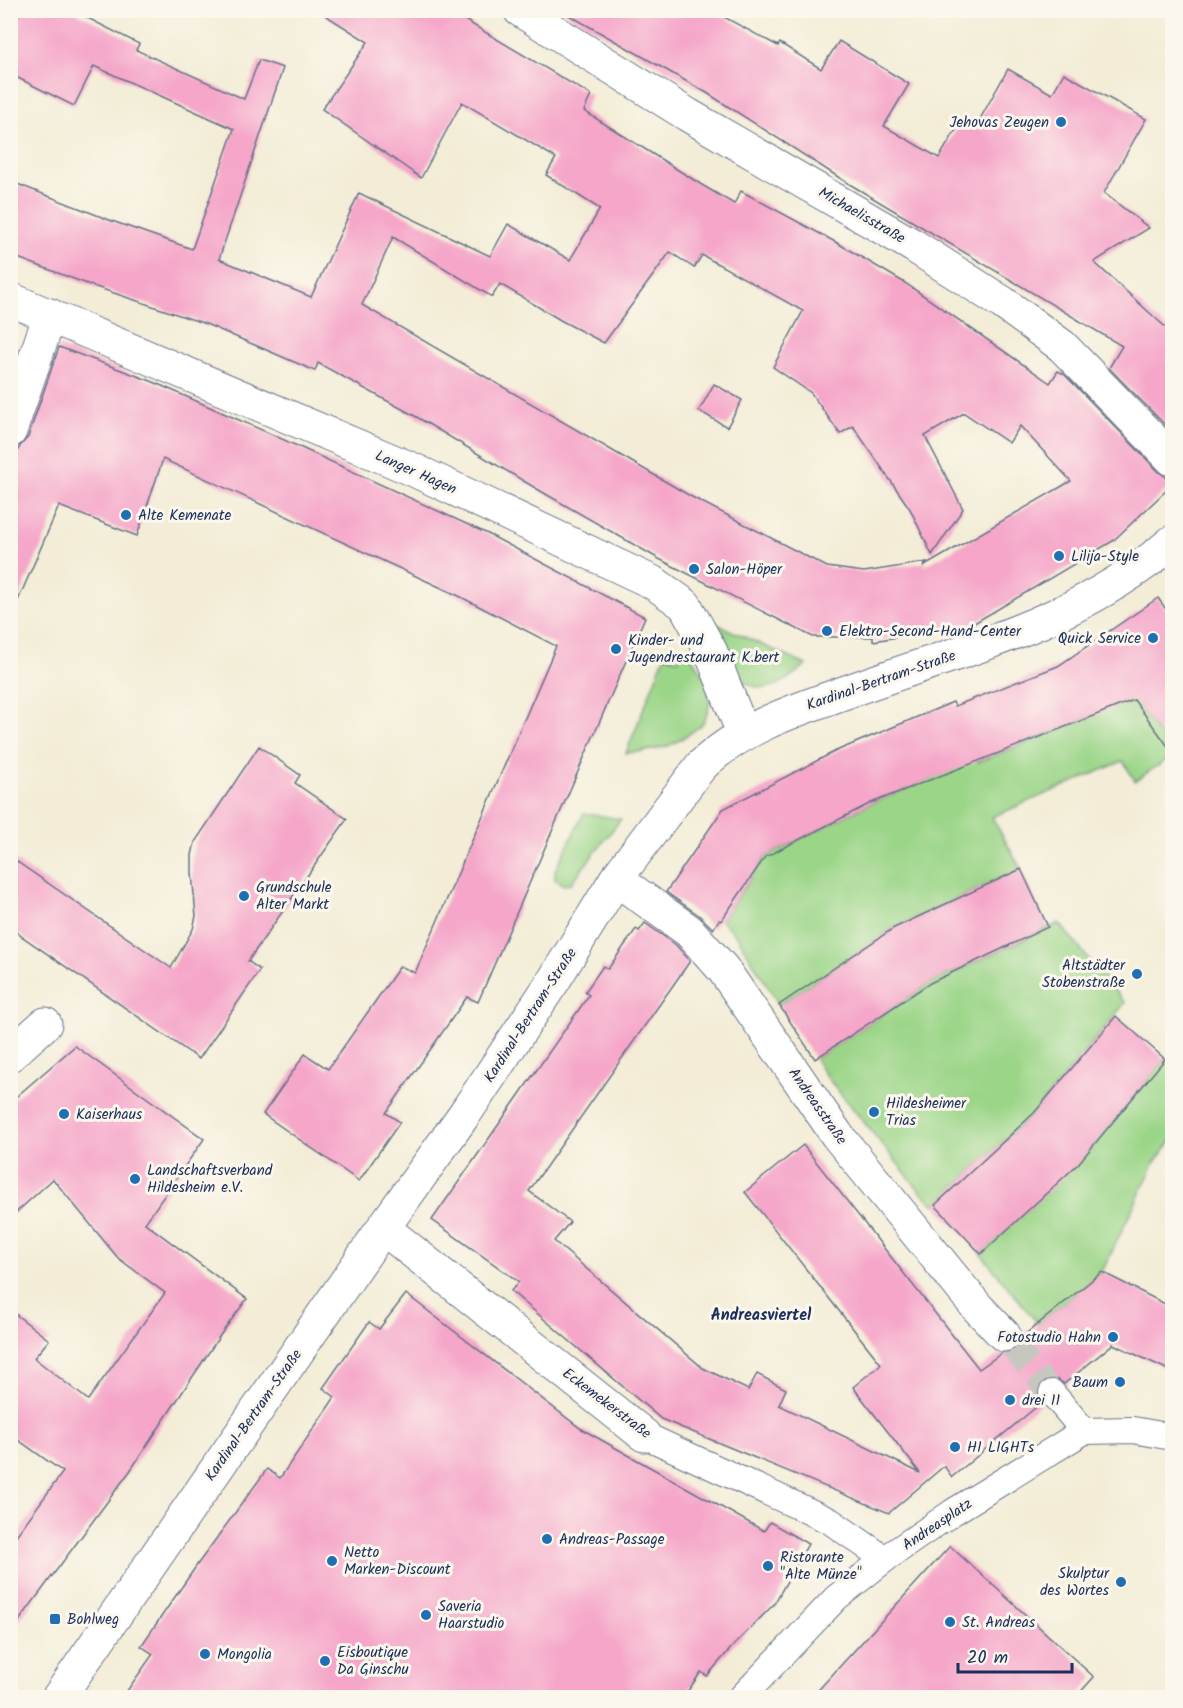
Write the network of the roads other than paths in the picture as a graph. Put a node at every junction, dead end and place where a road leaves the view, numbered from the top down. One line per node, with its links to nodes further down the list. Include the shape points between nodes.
1 (520, 10): 5 (street, Michaelisstraße, via 1004,303 1062,346)
2 (10, 299): 3 (street, Langer Hagen)
3 (50, 315): 4 (street); 7 (street, Langer Hagen, via 414,470 654,583 686,605 711,652)
4 (10, 431)
5 (1173, 459)
6 (1173, 542): 7 (street, Kardinal-Bertram-Straße, via 1122,580 1067,611)
7 (743, 733): 8 (street, Kardinal-Bertram-Straße, via 701,766)
8 (616, 879): 11 (street, Kardinal-Bertram-Straße, via 529,1018); 12 (street, Andreasstraße, via 689,931 723,969 837,1135)
9 (45, 1024): 10 (street)
10 (10, 1056)
11 (383, 1228): 15 (street, Eckemekerstraße); 18 (street, Kardinal-Bertram-Straße)
12 (1008, 1340)
13 (1052, 1393): 14 (street)
14 (1084, 1431): 16 (street, via 1133,1430); 17 (street, Andreasplatz)
15 (644, 1435): 17 (street, Eckemekerstraße, via 830,1521)
16 (1173, 1437)
17 (885, 1559): 19 (street, Andreasplatz, via 836,1598)
18 (58, 1698)
19 (741, 1698)

